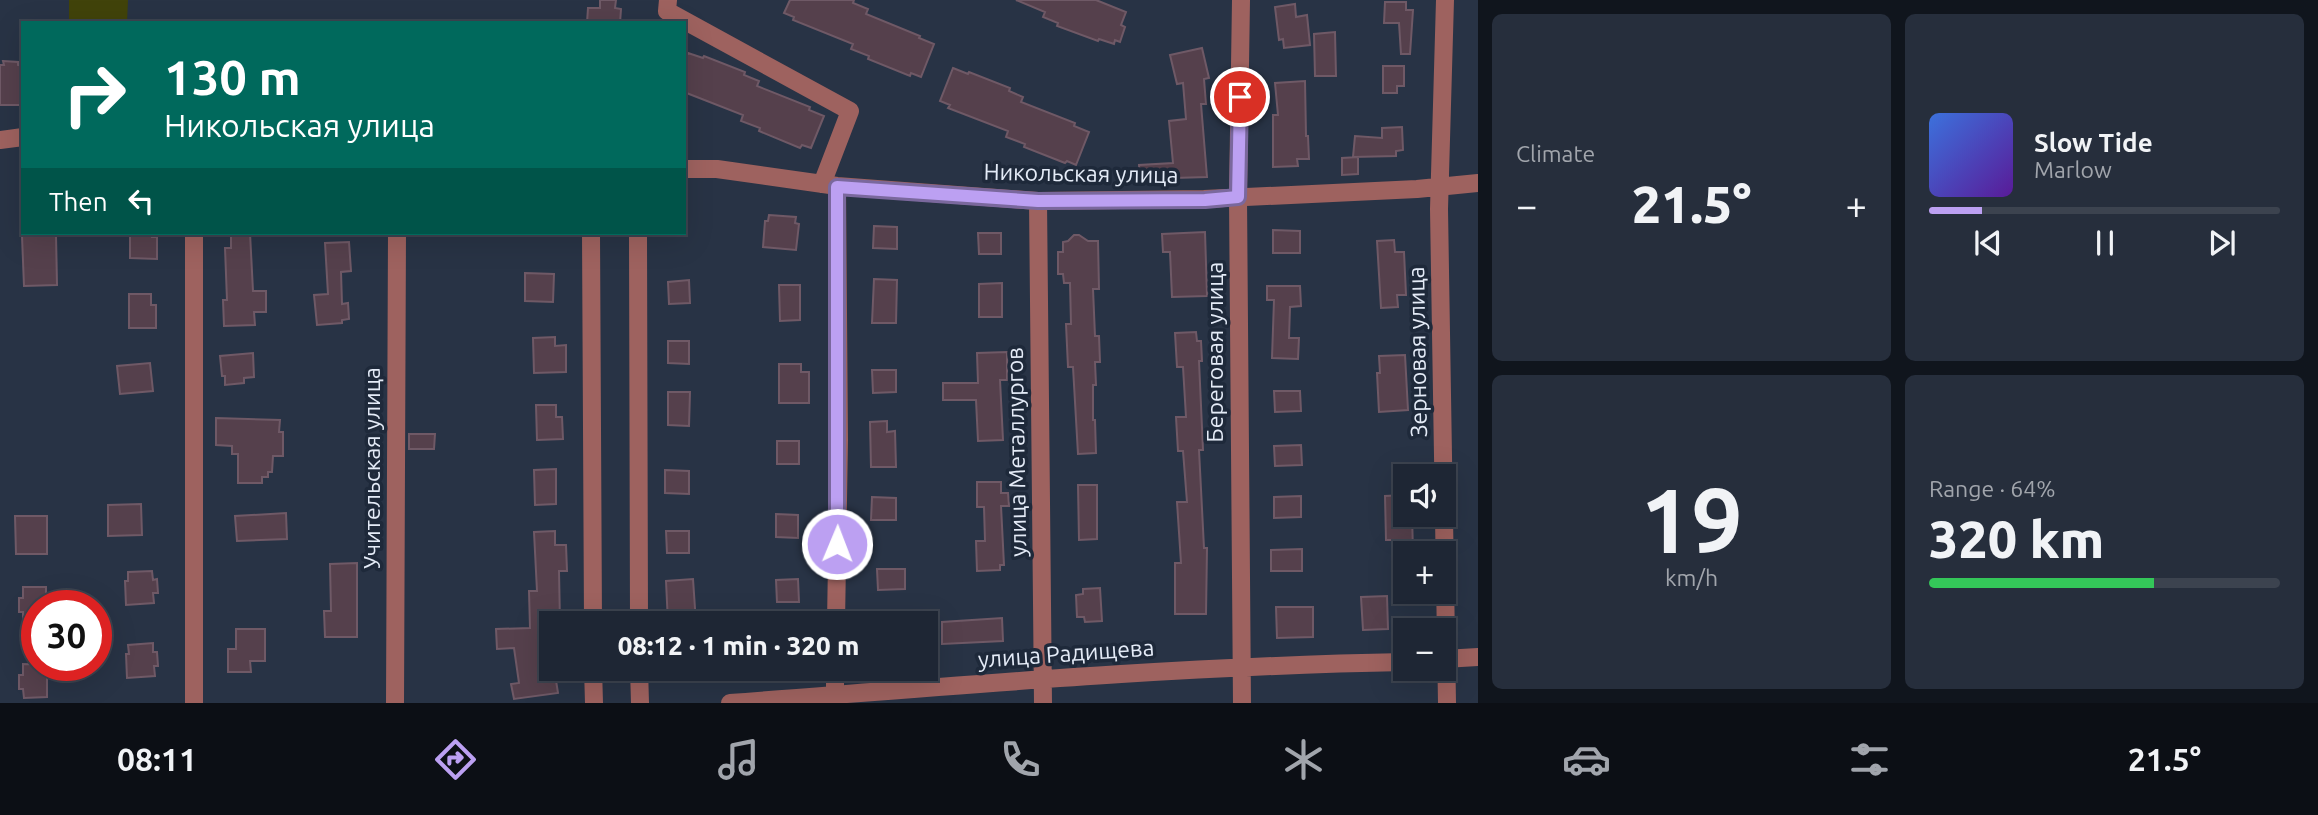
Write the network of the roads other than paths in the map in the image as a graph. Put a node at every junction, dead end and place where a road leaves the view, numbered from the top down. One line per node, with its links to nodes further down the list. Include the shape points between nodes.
1 (668, 0): 4 (street, via 667,11)
2 (1241, 0): 12 (street, Береговая улица)
3 (1445, 0): 11 (street, Зерновая улица)
4 (685, 21)
5 (686, 21): 10 (street, via 850,111)
6 (21, 137): 7 (street)
7 (0, 140)
8 (686, 169): 10 (street, Никольская улица)
9 (1478, 183): 11 (street, Никольская улица)
10 (830, 185): 13 (street, Никольская улица); 20 (street, via 839,440)
11 (1439, 187): 12 (street, Никольская улица); 21 (street, Зерновая улица)
12 (1238, 197): 13 (street, Никольская улица); 25 (street, Береговая улица)
13 (1038, 201): 26 (street, улица Металлургов)
14 (194, 235): 32 (street)
15 (397, 235): 33 (street, Учительская улица)
16 (591, 235): 18 (street)
17 (638, 235): 19 (street)
18 (593, 611)
19 (639, 611)
20 (836, 611)
21 (1444, 618)
22 (1478, 657): 23 (street)
23 (1456, 658)
24 (1393, 662): 25 (street, улица Радищева)
25 (1240, 667): 26 (street, улица Радищева); 38 (street, Береговая улица)
26 (1042, 679): 31 (street, улица Радищева); 37 (street, улица Металлургов)
27 (593, 681): 34 (street)
28 (639, 681): 35 (street)
29 (835, 681): 31 (street)
30 (1446, 681): 39 (street, Зерновая улица)
31 (835, 699): 36 (street, улица Радищева)
32 (194, 703)
33 (395, 703)
34 (594, 703)
35 (640, 703)
36 (730, 703)
37 (1043, 703)
38 (1242, 703)
39 (1447, 703)

